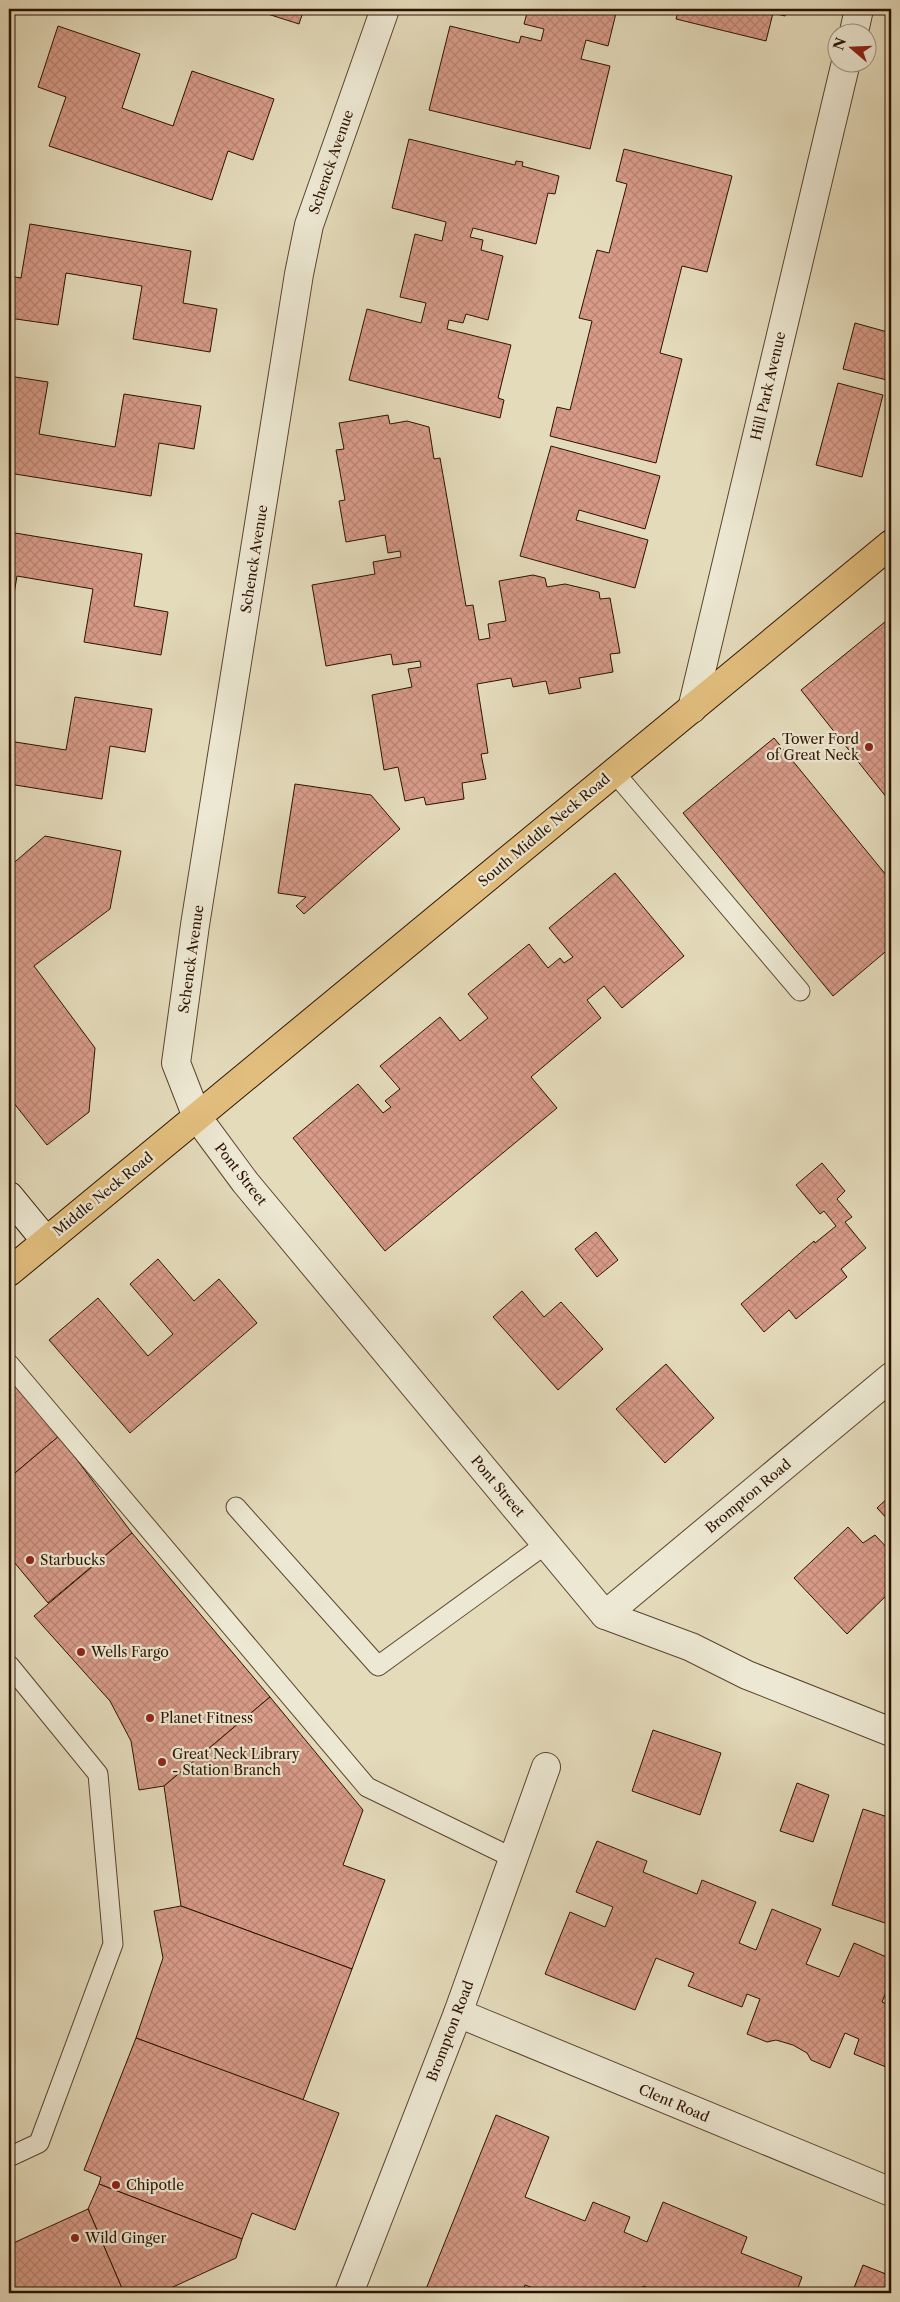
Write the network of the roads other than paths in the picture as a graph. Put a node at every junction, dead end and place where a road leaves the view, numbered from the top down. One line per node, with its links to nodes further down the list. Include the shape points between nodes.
1 (385, 9): 9 (street, Schenck Avenue, via 309,225 299,274 176,1063)
2 (859, 9): 3 (street)
3 (856, 22)
4 (844, 72): 6 (street, Hill Park Avenue)
5 (891, 544): 6 (main road, South Middle Neck Road)
6 (692, 709): 7 (main road, South Middle Neck Road)
7 (614, 772): 8 (lane); 9 (main road, South Middle Neck Road)
8 (800, 991)
9 (197, 1117): 11 (main road, Middle Neck Road); 16 (street, Pont Street, via 246,1182)
10 (9, 1196): 11 (street)
11 (46, 1241): 12 (main road, Middle Neck Road)
12 (9, 1272)
13 (9, 1364): 21 (lane, via 367,1787)
14 (891, 1377): 17 (street, Brompton Road)
15 (236, 1506): 16 (lane, via 378,1666)
16 (546, 1544): 17 (street, Pont Street)
17 (605, 1615): 19 (street, Pont Street, via 691,1647 747,1675)
18 (9, 1666): 23 (lane, via 98,1774 113,1944 39,2144)
19 (891, 1732)
20 (546, 1767): 21 (street, Brompton Road)
21 (513, 1858): 22 (street, Brompton Road)
22 (458, 2013): 24 (street, Clent Road); 25 (street, Brompton Road)
23 (9, 2157)
24 (891, 2192)
25 (349, 2293)

